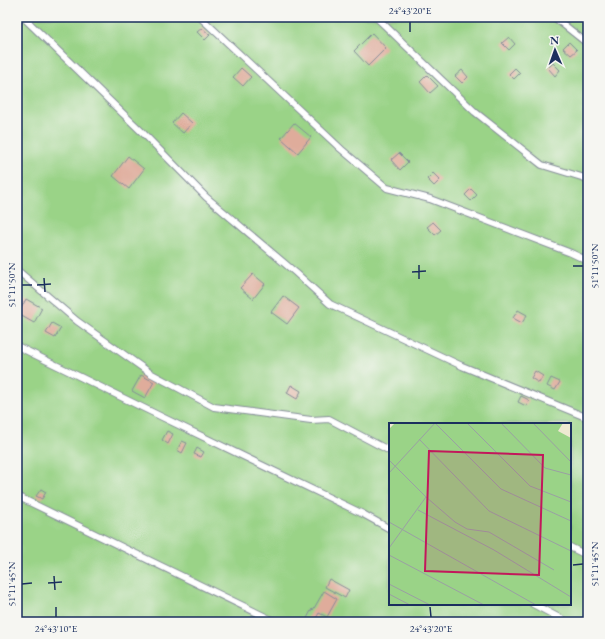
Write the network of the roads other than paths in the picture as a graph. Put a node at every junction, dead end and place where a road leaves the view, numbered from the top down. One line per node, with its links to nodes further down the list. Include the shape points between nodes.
1 (23, 17): 10 (lane, via 206,196 330,304 462,366)
2 (200, 17): 7 (lane, via 341,149 387,188 430,199)
3 (376, 17): 6 (lane, via 475,112 542,165)
4 (554, 17): 5 (lane)
5 (588, 44)
6 (588, 180)
7 (588, 261)
8 (17, 270): 11 (lane, via 77,321 150,373 214,406 310,420 329,419)
9 (17, 346): 13 (lane)
10 (588, 418)
11 (389, 450)
12 (17, 496): 17 (lane)
13 (389, 528)
14 (571, 548): 15 (lane)
15 (588, 556)
16 (535, 605): 18 (lane)
17 (276, 622)
18 (567, 622)

